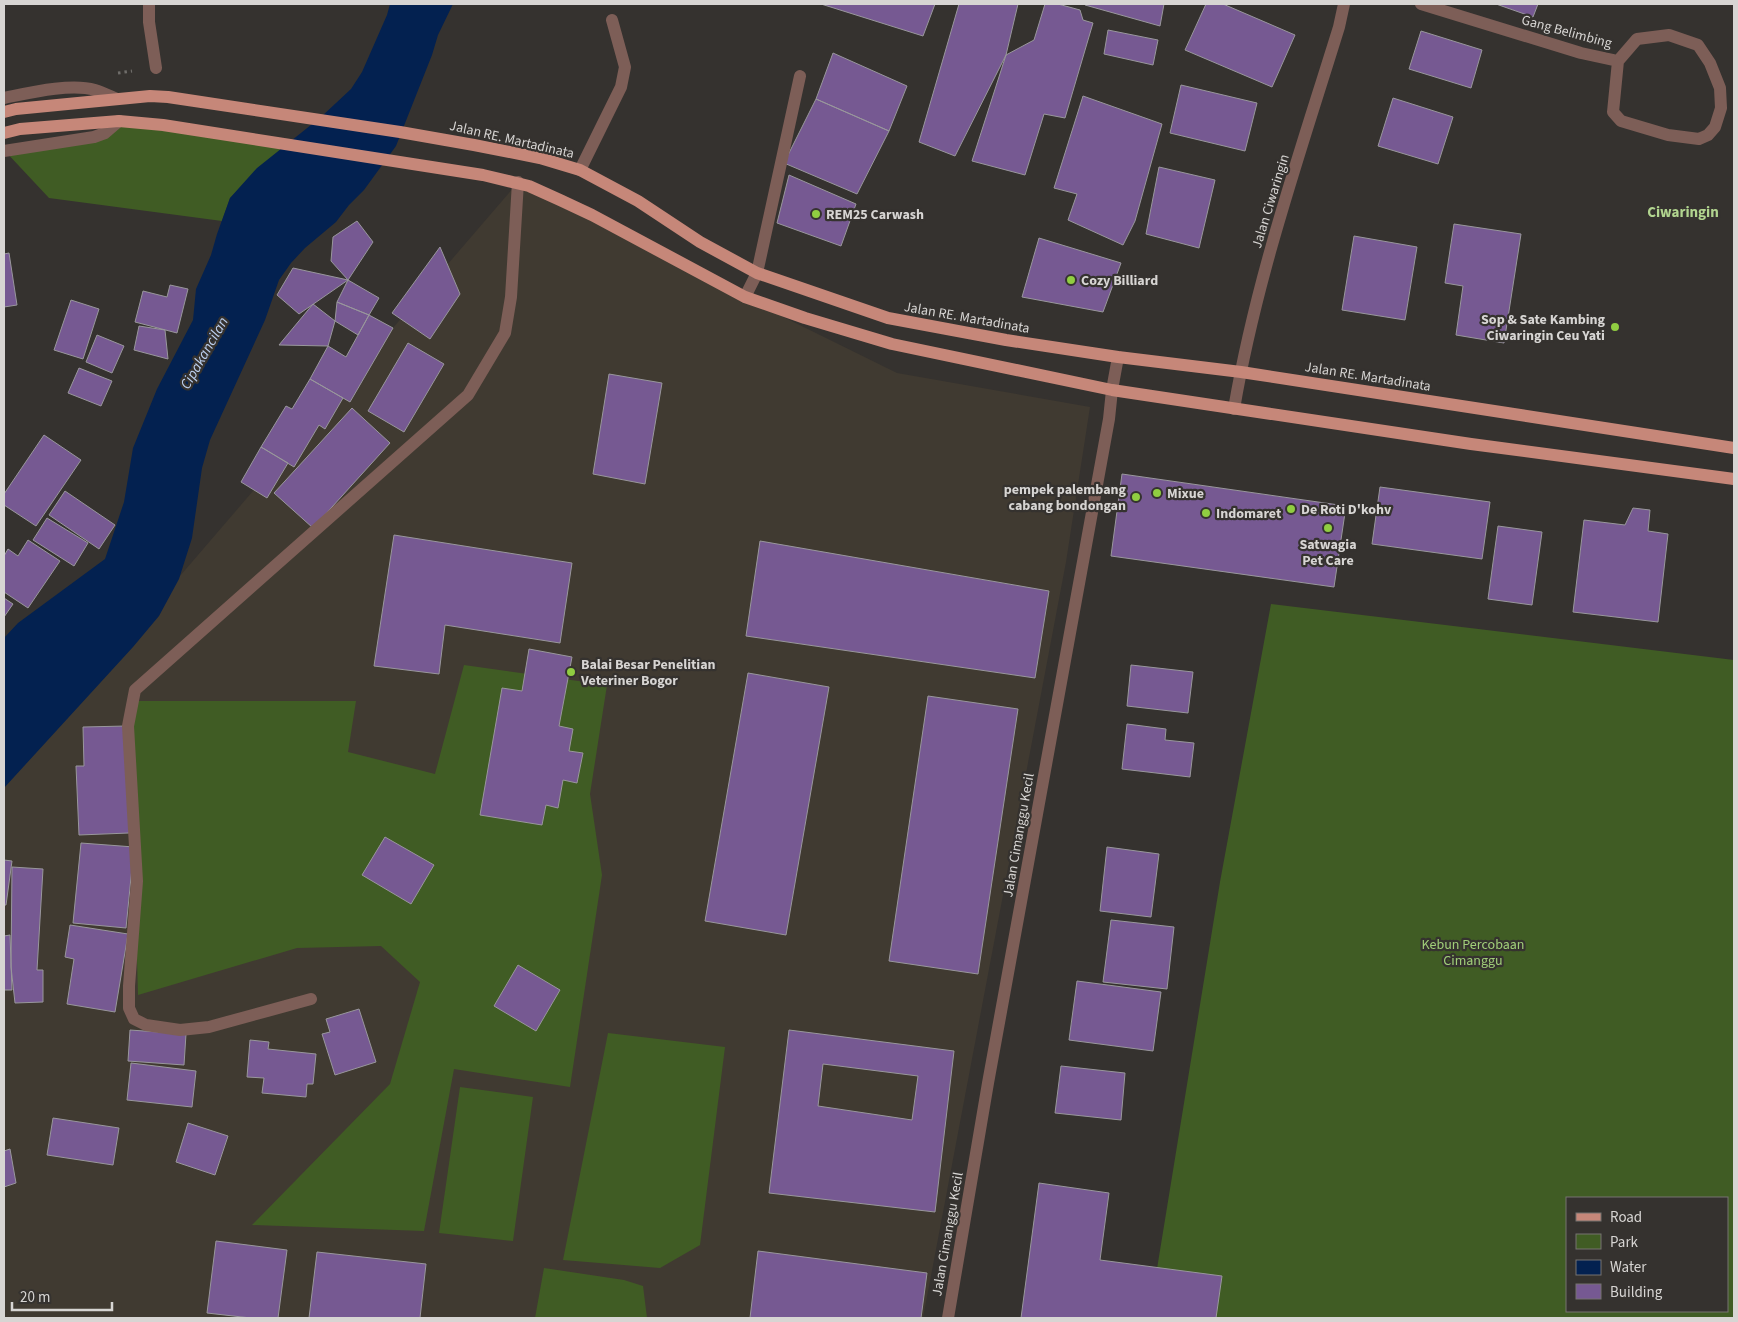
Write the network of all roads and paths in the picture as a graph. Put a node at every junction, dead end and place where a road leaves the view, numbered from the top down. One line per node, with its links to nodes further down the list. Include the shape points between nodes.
1 (149, 4): 6 (street)
2 (1344, 4): 19 (street, Jalan Ciwaringin, via 1269,254)
3 (1421, 4): 5 (street, Gang Belimbing, via 1581,53)
4 (612, 20): 14 (street, via 626,67 621,87)
5 (1618, 61): 5 (street, Gang Belimbing, via 1637,39 1669,35 1698,45 1720,88 1721,108 1708,135 1699,139 1668,135 1620,121 1613,112)
6 (156, 68)
7 (800, 76): 16 (street)
8 (4, 98): 9 (street, via 83,88)
9 (117, 99): 10 (main road, Jalan RE. Martadinata); 14 (main road, Jalan RE. Martadinata, via 150,96 230,105 443,139 540,158)
10 (10, 111)
11 (119, 121): 12 (main road); 13 (street, via 106,133 94,137); 15 (main road, via 451,168)
12 (4, 133)
13 (4, 152)
14 (580, 170): 16 (main road, Jalan RE. Martadinata)
15 (518, 182): 17 (main road, via 592,214); 24 (street, via 511,297 505,333 468,395 135,690 128,726 137,881 129,986 129,1008 134,1019 146,1025 180,1030 209,1027)
16 (757, 273): 17 (street); 18 (main road, Jalan RE. Martadinata, via 888,318 979,336)
17 (745, 297): 20 (main road, via 892,344)
18 (1118, 357): 19 (main road, Jalan RE. Martadinata); 20 (street, Jalan Cimanggu Kecil)
19 (1241, 372): 21 (street, Jalan Ciwaringin); 22 (main road, Jalan RE. Martadinata)
20 (1112, 390): 21 (main road); 25 (street, Jalan Cimanggu Kecil)
21 (1234, 409): 23 (main road)
22 (1734, 448)
23 (1734, 479)
24 (310, 999)
25 (948, 1318)

